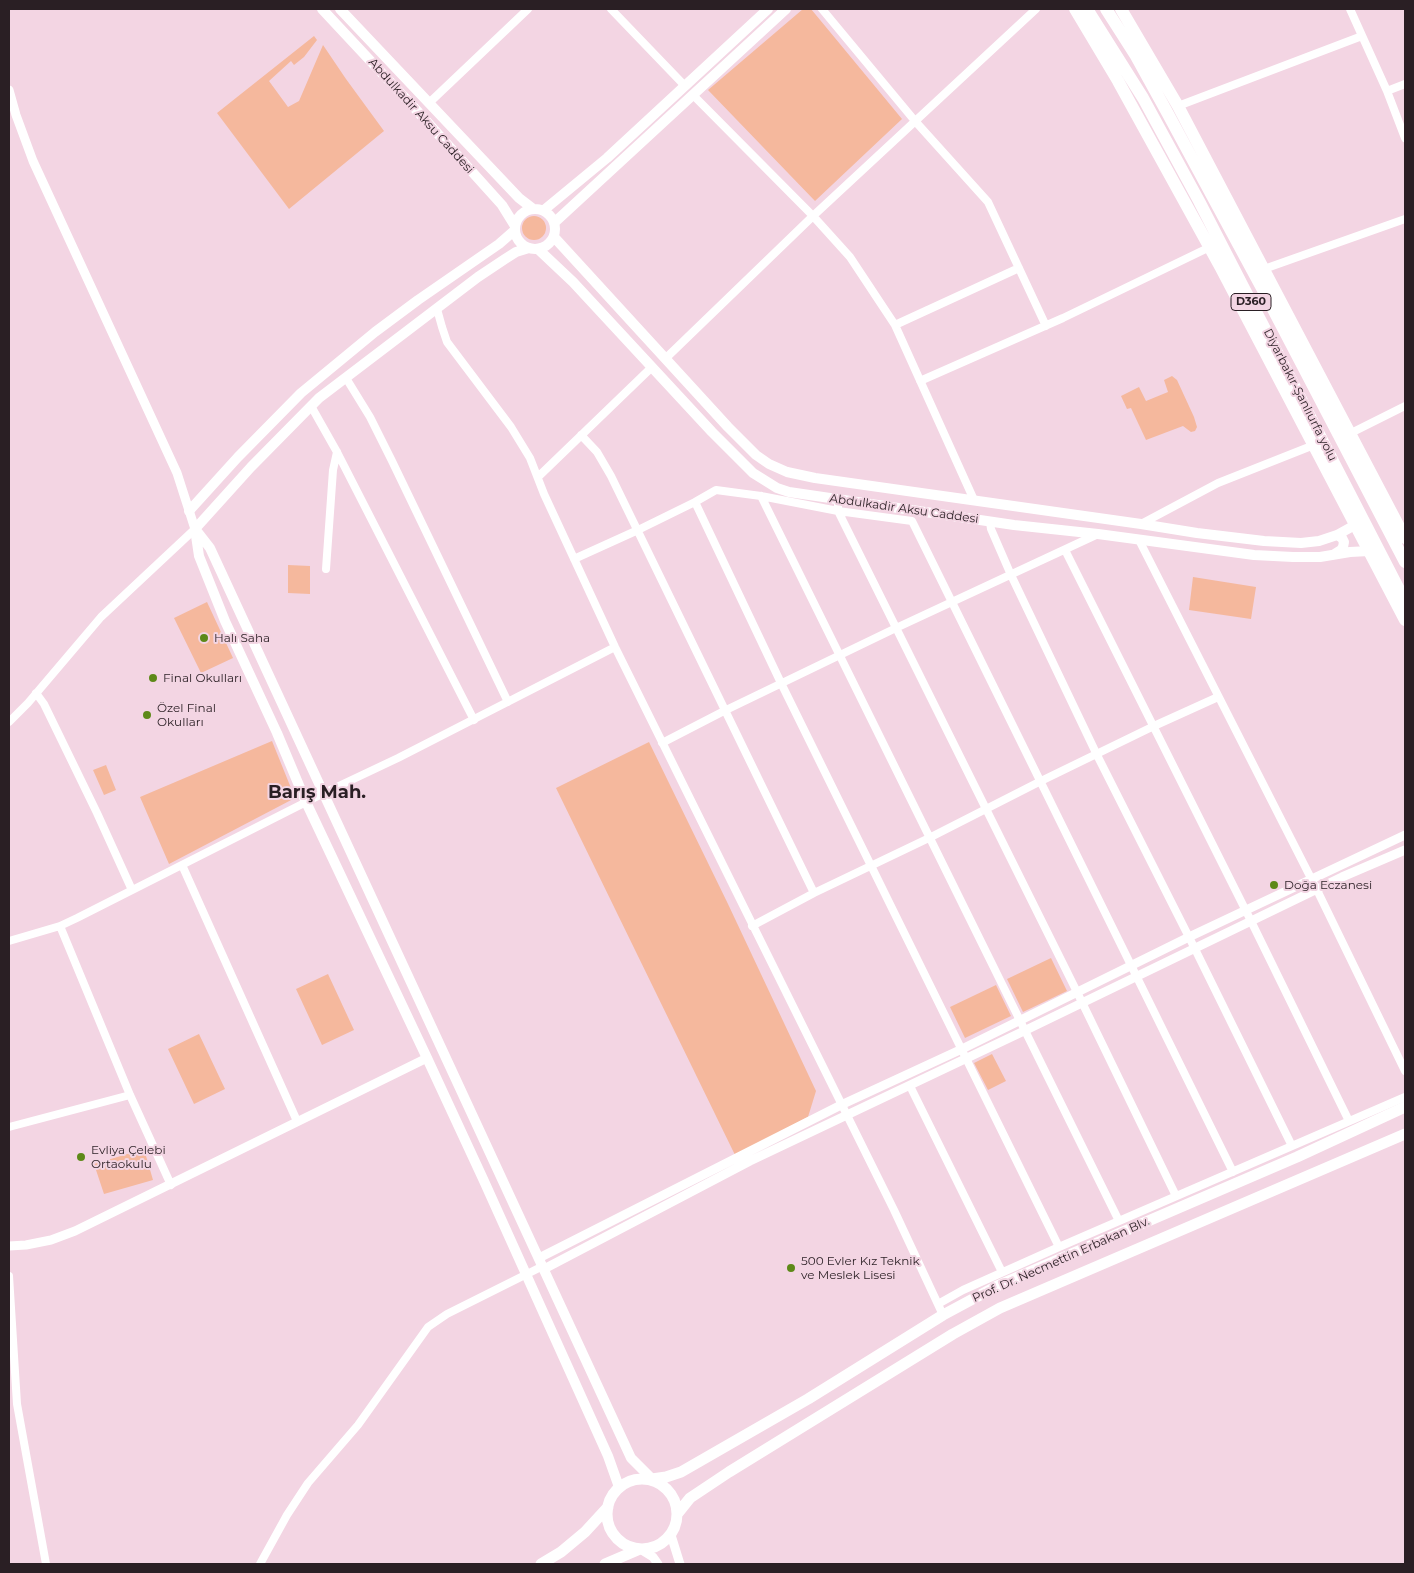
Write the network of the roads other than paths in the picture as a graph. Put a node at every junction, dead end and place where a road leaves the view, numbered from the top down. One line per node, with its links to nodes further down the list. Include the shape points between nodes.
1 (322, 9): 29 (main road, Abdulkadir Aksu Caddesi, via 502,205)
2 (340, 9): 20 (main road, Abdulkadir Aksu Caddesi)
3 (528, 9): 20 (street)
4 (610, 9): 16 (street)
5 (768, 9): 16 (main road)
6 (786, 9): 19 (main road)
7 (822, 9): 22 (street)
8 (1036, 9): 22 (street)
9 (1075, 9): 31 (highway)
10 (1087, 9): 71 (highway, Diyarbakır-Şanlıurfa yolu / D360, via 1143,98 1199,201)
11 (1106, 9): 68 (highway, Diyarbakır-Şanlıurfa yolu / D360, via 1168,114)
12 (1121, 9): 21 (highway)
13 (1350, 9): 14 (street)
14 (1362, 36): 18 (street); 21 (street)
15 (1405, 84): 18 (street)
16 (684, 86): 25 (main road, via 608,158)
17 (9, 90): 53 (street, via 33,161 178,473)
18 (1387, 91): 23 (street)
19 (693, 95): 26 (street); 28 (main road)
20 (428, 103): 24 (main road, Abdulkadir Aksu Caddesi)
21 (1178, 106): 34 (highway)
22 (915, 121): 26 (street); 33 (street, via 988,202)
23 (1405, 138)
24 (532, 208): 25 (main road); 29 (main road, via 521,214)
25 (544, 210): 28 (main road)
26 (813, 216): 36 (street, via 850,257); 38 (street)
27 (1405, 219): 34 (street)
28 (555, 222): 30 (main road)
29 (515, 228): 32 (main road, via 519,241); 53 (main road, via 499,244 375,332 308,387)
30 (554, 236): 32 (main road, via 545,247); 38 (main road, Abdulkadir Aksu Caddesi)
31 (1210, 247): 37 (street); 46 (highway)
32 (534, 248): 35 (main road, via 504,259); 39 (main road, Abdulkadir Aksu Caddesi, via 573,282)
33 (1020, 268): 36 (street); 37 (street)
34 (1264, 269): 44 (highway)
35 (438, 309): 40 (main road); 48 (street, via 447,342 510,427)
36 (895, 325): 41 (street)
37 (1046, 326): 41 (street)
38 (666, 358): 51 (main road, Abdulkadir Aksu Caddesi, via 728,427 769,464 815,478)
39 (652, 368): 45 (street); 50 (main road, Abdulkadir Aksu Caddesi, via 712,432 767,483 789,492)
40 (346, 378): 42 (main road); 80 (street, via 370,417)
41 (920, 381): 51 (street)
42 (311, 406): 47 (street); 58 (main road)
43 (1405, 406): 44 (street)
44 (1351, 433): 62 (highway)
45 (581, 435): 48 (street); 59 (street, via 604,464)
46 (1314, 445): 56 (street, via 1218,483); 57 (highway)
47 (337, 452): 69 (street); 82 (street)
48 (539, 476): 67 (street)
49 (761, 496): 52 (street, via 716,490); 54 (street); 76 (street)
50 (838, 499): 54 (street); 55 (main road, Abdulkadir Aksu Caddesi)
51 (974, 500): 56 (main road, Abdulkadir Aksu Caddesi)
52 (695, 502): 59 (street); 77 (street)
53 (189, 511): 58 (street)
54 (838, 511): 72 (street, via 912,521); 74 (street)
55 (990, 522): 60 (main road, Abdulkadir Aksu Caddesi); 70 (street)
56 (1140, 524): 61 (main road, Abdulkadir Aksu Caddesi, via 1301,543)
57 (1356, 525): 61 (main road, Abdulkadir Aksu Caddesi); 65 (highway)
58 (195, 529): 78 (street, via 101,617); 88 (main road, via 210,548); 89 (main road, via 199,556 225,621)
59 (638, 530): 67 (street); 81 (street)
60 (1098, 534): 63 (main road, Abdulkadir Aksu Caddesi); 64 (street)
61 (1337, 535): 66 (main road, via 1344,542 1343,547)
62 (1405, 538)
63 (1139, 540): 66 (main road, Abdulkadir Aksu Caddesi, via 1293,558); 79 (street)
64 (1065, 550): 70 (street); 84 (street)
65 (1369, 551): 66 (main road, Abdulkadir Aksu Caddesi); 73 (highway)
66 (1332, 555)
67 (574, 559): 75 (street)
68 (1405, 562)
69 (326, 569)
70 (1011, 575): 72 (street); 86 (street)
71 (1405, 601)
72 (952, 602): 74 (street); 87 (street)
73 (1405, 620)
74 (896, 628): 76 (street); 90 (street)
75 (615, 647): 80 (street); 85 (street)
76 (839, 656): 77 (street); 92 (street)
77 (781, 683): 81 (street); 95 (street)
78 (36, 693): 83 (street); 97 (street)
79 (1218, 697): 84 (street); 96 (street)
80 (508, 702): 82 (street)
81 (724, 711): 85 (street); 99 (street)
82 (474, 720): 88 (street)
83 (9, 722)
84 (1154, 726): 86 (street); 100 (street)
85 (662, 743): 103 (street)
86 (1097, 755): 87 (street); 104 (street)
87 (1041, 781): 90 (street); 107 (street)
88 (324, 793): 89 (street); 134 (main road)
89 (306, 802): 94 (street); 114 (main road)
90 (986, 810): 92 (street); 109 (street)
91 (1405, 835): 96 (street)
92 (929, 838): 95 (street); 111 (street)
93 (1405, 850): 98 (street)
94 (182, 865): 97 (street); 124 (street)
95 (872, 865): 99 (street); 113 (street)
96 (1312, 880): 98 (street); 100 (street)
97 (132, 890): 102 (street)
98 (1317, 890): 101 (street); 116 (street)
99 (814, 893): 103 (street)
100 (1246, 911): 101 (street); 104 (street)
101 (1251, 921): 106 (street); 123 (street)
102 (60, 926): 105 (street); 118 (street)
103 (752, 926): 120 (street)
104 (1189, 937): 106 (street); 107 (street)
105 (9, 940)
106 (1195, 949): 108 (street); 127 (street)
107 (1132, 965): 108 (street); 109 (street)
108 (1137, 977): 110 (street); 128 (street)
109 (1077, 992): 110 (street); 111 (street)
110 (1082, 1003): 112 (street); 130 (street)
111 (1019, 1021): 112 (street); 113 (street)
112 (1024, 1031): 115 (street); 131 (street)
113 (962, 1049): 115 (street); 120 (street)
114 (428, 1058): 124 (street); 136 (main road)
115 (967, 1058): 117 (street); 133 (street)
116 (1405, 1071)
117 (910, 1086): 122 (street); 135 (street)
118 (130, 1096): 125 (street); 129 (street)
119 (1405, 1097): 123 (street)
120 (842, 1105): 122 (street); 134 (street)
121 (1405, 1107): 139 (main road, Prof. Dr. Necmettin Erbakan Blv., via 997,1286)
122 (846, 1115): 134 (street); 138 (street)
123 (1350, 1120): 127 (street)
124 (297, 1121): 129 (street)
125 (9, 1127)
126 (1405, 1134): 143 (main road, Prof. Dr. Necmettin Erbakan Blv., via 1000,1308 729,1472 690,1498)
127 (1292, 1146): 128 (street)
128 (1233, 1172): 130 (street)
129 (171, 1185): 132 (street, via 75,1231 51,1240)
130 (1176, 1196): 131 (street)
131 (1119, 1221): 133 (street)
132 (9, 1246)
133 (1059, 1246): 135 (street)
134 (542, 1264): 136 (street); 140 (main road, via 631,1458)
135 (1002, 1272): 138 (street)
136 (526, 1274): 141 (main road); 147 (street, via 428,1326 358,1425 308,1483)
137 (9, 1276): 146 (street, via 17,1404)
138 (938, 1304): 139 (street)
139 (943, 1315): 140 (main road, Prof. Dr. Necmettin Erbakan Blv., via 808,1400 681,1472)
140 (652, 1479): 141 (main road, via 634,1479); 143 (main road, via 671,1492)
141 (619, 1487): 142 (main road)
142 (608, 1507): 145 (main road, via 607,1519 618,1540); 148 (main road, via 585,1532)
143 (678, 1514): 144 (main road)
144 (671, 1535): 145 (main road, via 657,1546); 151 (street)
145 (640, 1549): 149 (main road); 150 (street)
146 (46, 1564)
147 (260, 1564)
148 (540, 1564)
149 (605, 1564)
150 (658, 1564)
151 (680, 1564)

